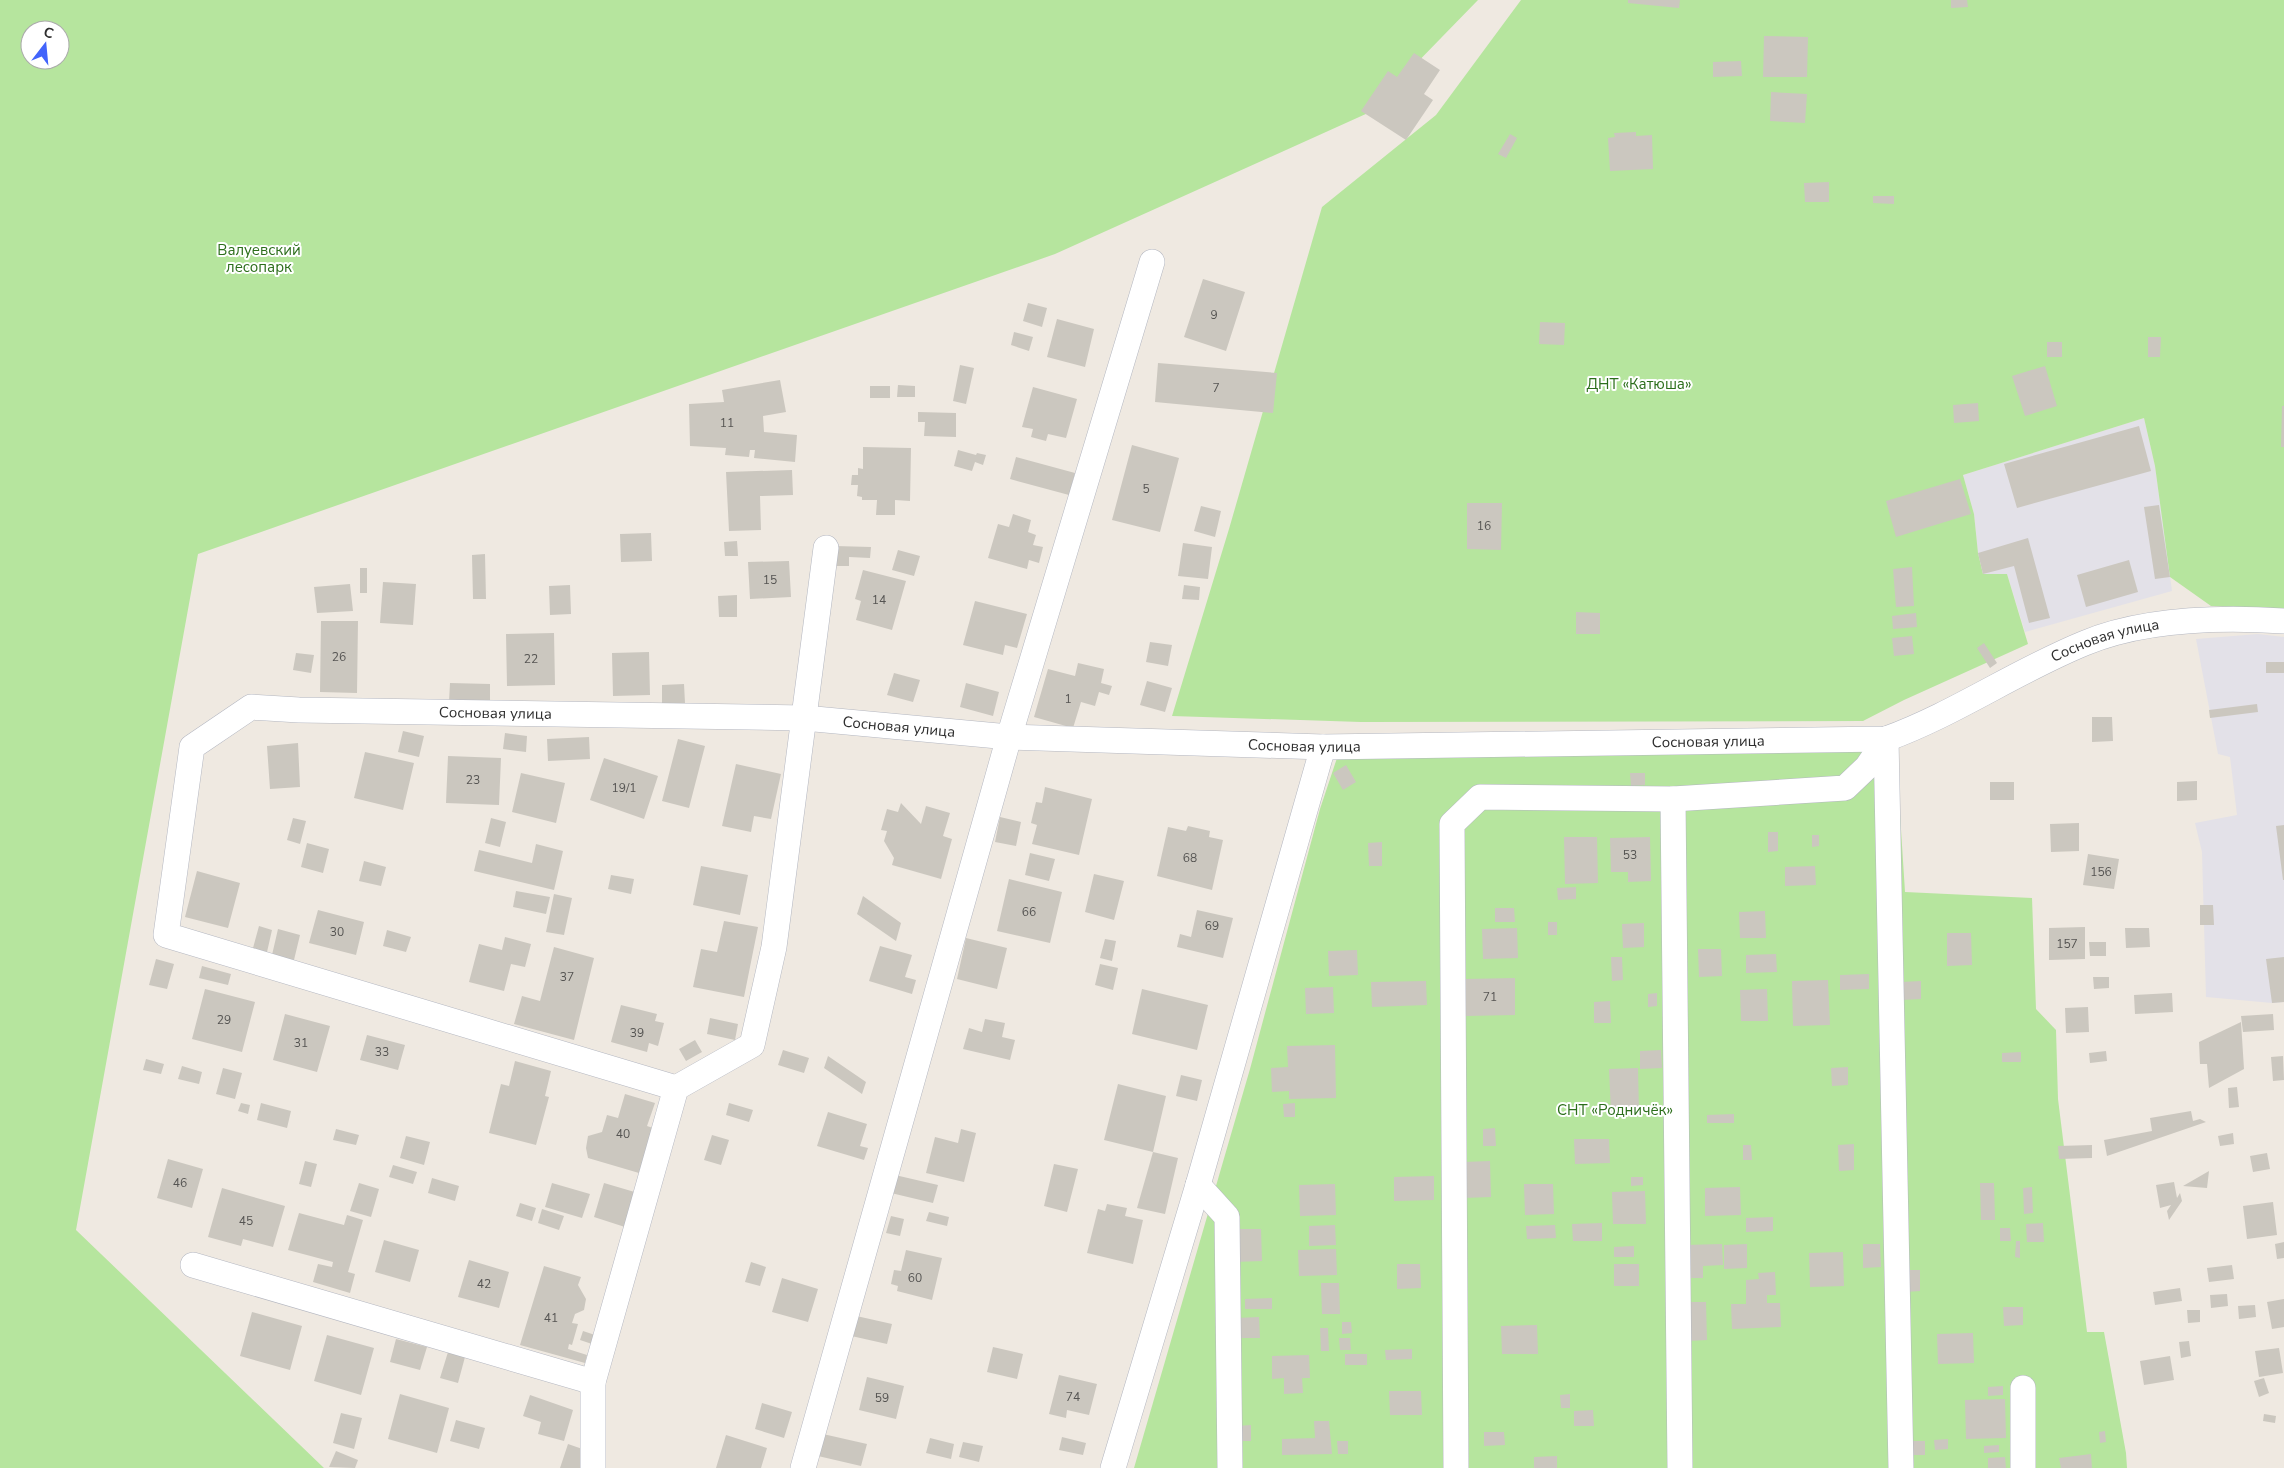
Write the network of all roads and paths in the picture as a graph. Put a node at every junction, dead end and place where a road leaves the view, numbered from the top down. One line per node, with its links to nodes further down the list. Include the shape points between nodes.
1 (1152, 262): 5 (street)
2 (826, 548): 4 (street)
3 (2284, 621): 6 (street, Сосновая улица, via 2182,622 2133,629 2085,643 1918,728)
4 (804, 718): 5 (street, Сосновая улица); 9 (street, via 774,948 752,1045); 9 (street, Сосновая улица, via 251,707 192,747 166,935)
5 (1009, 737): 7 (street, Сосновая улица); 15 (street)
6 (1886, 739): 7 (street, Сосновая улица); 8 (street, via 1867,767 1845,788); 20 (street)
7 (1323, 747): 10 (street)
8 (1674, 799): 18 (street, via 1480,797 1452,824); 19 (street)
9 (676, 1088): 12 (street)
10 (1198, 1186): 16 (street); 17 (street, via 1227,1218)
11 (193, 1265): 12 (street)
12 (594, 1382): 14 (street)
13 (2023, 1388): 21 (street)
14 (593, 1468)
15 (803, 1468)
16 (1113, 1468)
17 (1230, 1468)
18 (1456, 1468)
19 (1680, 1468)
20 (1901, 1468)
21 (2023, 1468)

